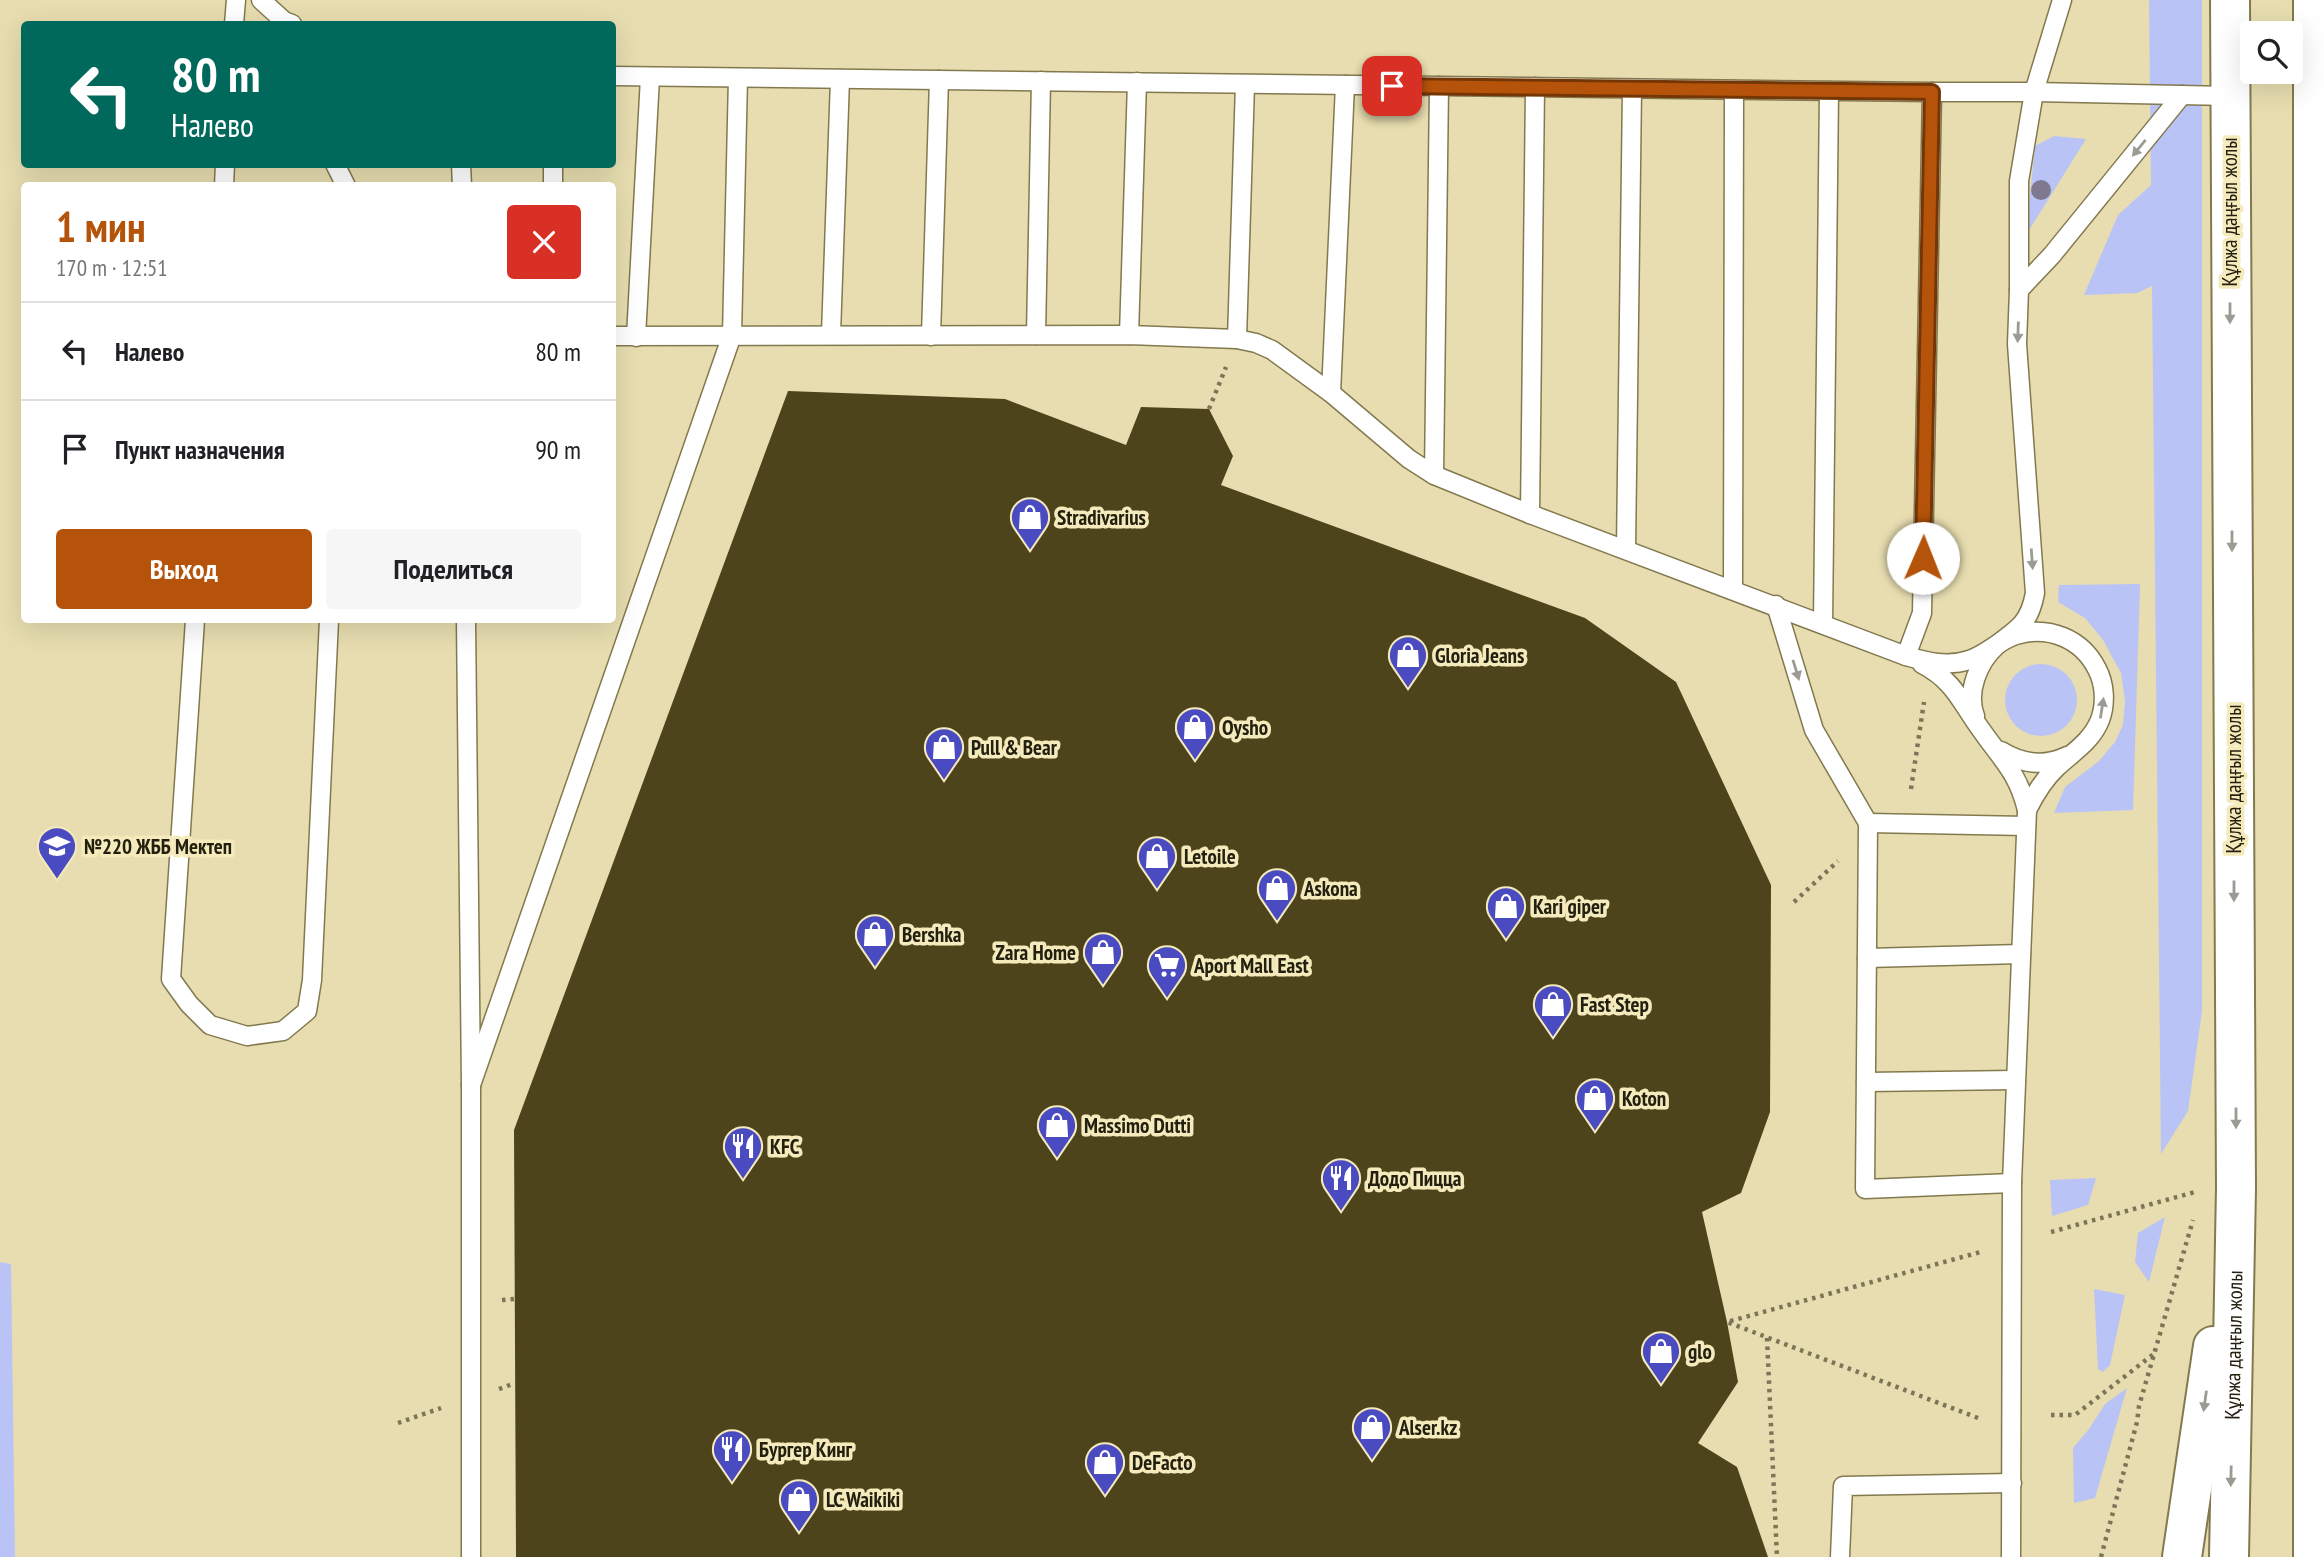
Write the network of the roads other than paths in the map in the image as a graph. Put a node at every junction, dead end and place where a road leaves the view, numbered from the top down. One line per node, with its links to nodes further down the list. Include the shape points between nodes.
1 (236, 0): 6 (lane)
2 (261, 0): 7 (lane)
3 (2062, 0): 23 (lane)
4 (2230, 0): 25 (main road, Құлжа даңғыл жолы)
5 (2313, 0): 59 (main road)
6 (234, 21)
7 (284, 21)
8 (616, 76): 9 (lane)
9 (650, 77): 10 (lane); 33 (lane)
10 (738, 78): 11 (lane); 28 (lane)
11 (840, 79): 12 (lane); 27 (lane)
12 (939, 80): 13 (lane); 32 (lane)
13 (1041, 82): 14 (lane); 29 (lane)
14 (1137, 82): 15 (lane); 30 (lane)
15 (1245, 84): 16 (lane); 34 (lane)
16 (1345, 85): 17 (lane); 35 (lane)
17 (1439, 86): 18 (lane); 36 (lane)
18 (1535, 87): 19 (lane); 37 (lane)
19 (1632, 89): 20 (lane); 38 (lane)
20 (1734, 90): 21 (lane); 39 (lane)
21 (1829, 91): 22 (lane); 44 (lane)
22 (1932, 92): 23 (lane); 46 (lane, via 1922,612)
23 (2034, 92): 24 (lane); 26 (lane, via 2019,181)
24 (2182, 95): 25 (lane); 26 (lane, one-way to 26)
25 (2229, 96): 58 (main road, Құлжа даңғыл жолы, one-way to 58)
26 (2019, 290): 45 (lane, one-way to 45, via 2017,344 2035,593 2021,625)
27 (831, 334): 28 (lane); 32 (lane)
28 (732, 335): 33 (lane); 56 (lane)
29 (1036, 335): 30 (lane); 32 (lane)
30 (1129, 335): 34 (lane)
31 (616, 336): 33 (lane)
32 (930, 336)
33 (636, 337)
34 (1237, 339): 35 (lane, via 1272,350)
35 (1331, 393): 36 (lane)
36 (1434, 475): 37 (lane)
37 (1530, 514): 38 (lane)
38 (1626, 549): 39 (lane)
39 (1733, 589): 40 (lane)
40 (1776, 605): 44 (lane); 51 (lane, one-way to 51, via 1814,730)
41 (195, 623): 42 (lane, via 171,979 210,1025 247,1036 283,1031 307,1011)
42 (329, 623)
43 (466, 623): 56 (lane)
44 (1823, 624): 46 (lane)
45 (1995, 647): 46 (lane, via 1956,663); 47 (lane, via 1973,686 1973,709); 49 (lane, one-way to 45, via 2092,737 2105,697 2092,658 2077,643 2037,631 2015,635)
46 (1906, 656): 47 (lane, via 1948,682)
47 (1980, 730): 48 (lane)
48 (1995, 747): 49 (lane, via 2014,759 2037,764); 50 (lane, via 2017,780)
49 (2076, 751): 50 (lane, via 2043,782)
50 (2026, 818): 51 (lane); 52 (lane)
51 (1868, 823): 53 (lane)
52 (2021, 954): 53 (lane); 54 (lane)
53 (1867, 958): 55 (lane)
54 (2015, 1080): 55 (lane); 57 (lane)
55 (1866, 1082): 57 (lane, via 1865,1189)
56 (471, 1085): 62 (lane)
57 (2012, 1183): 61 (lane)
58 (2218, 1189): 65 (main road, one-way to 65); 66 (main road, Құлжа даңғыл жолы, one-way to 66)
59 (2312, 1195): 60 (main road); 67 (main road)
60 (2324, 1302)
61 (2012, 1483): 63 (lane, via 1843,1486); 64 (lane)
62 (471, 1557)
63 (1840, 1557)
64 (2011, 1557)
65 (2182, 1557)
66 (2229, 1557)
67 (2313, 1557)

